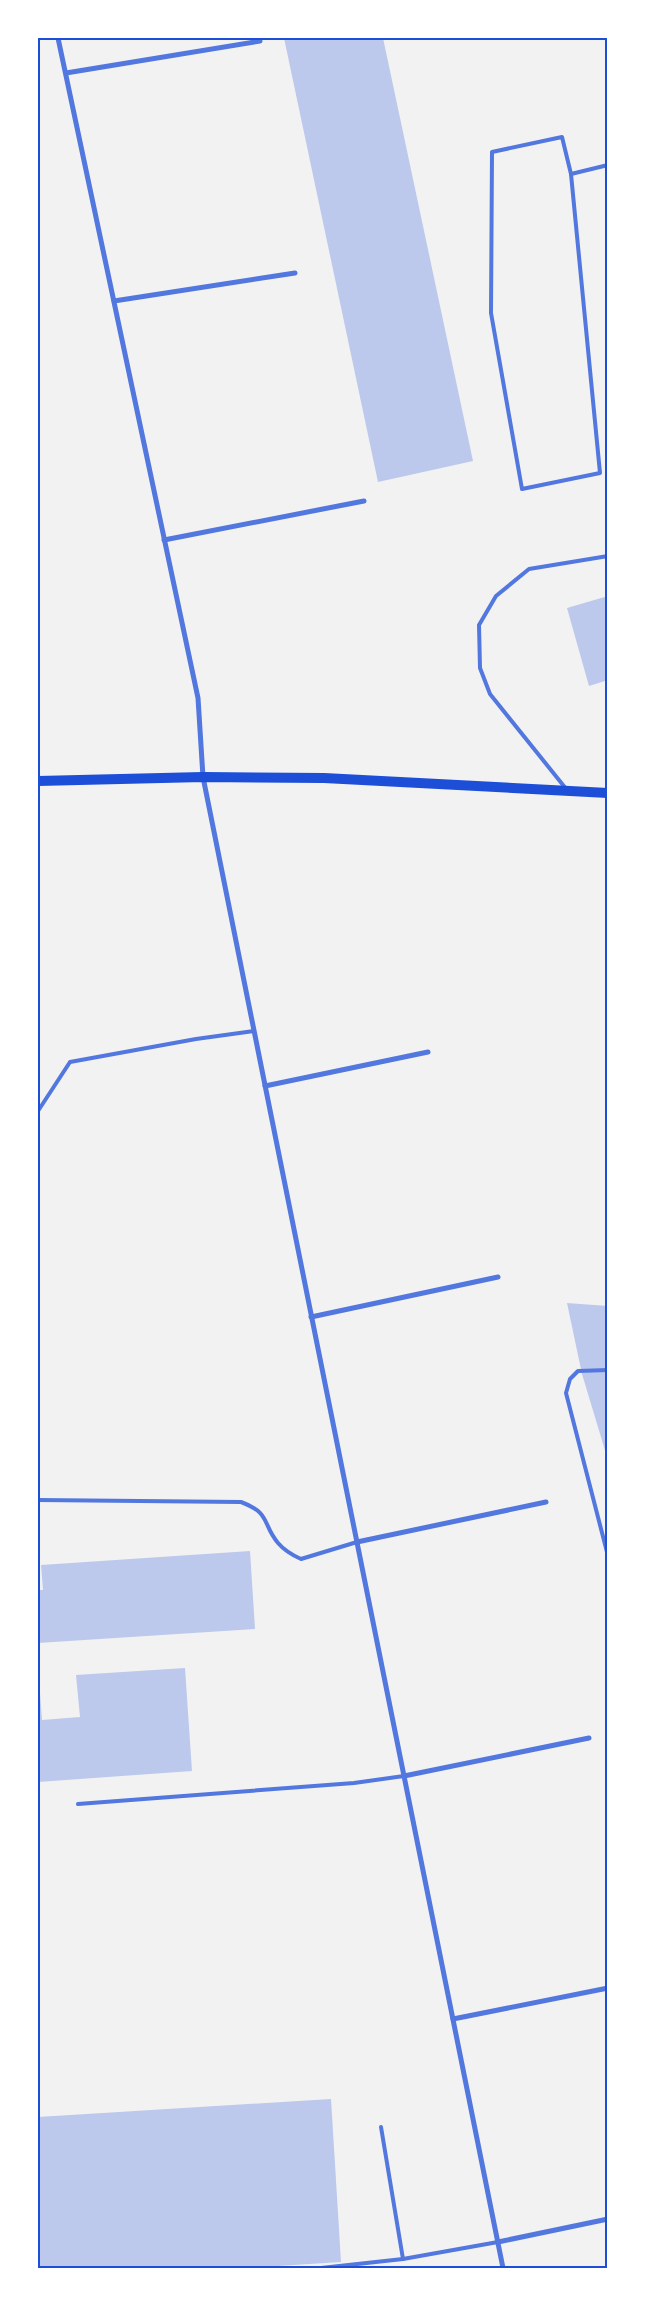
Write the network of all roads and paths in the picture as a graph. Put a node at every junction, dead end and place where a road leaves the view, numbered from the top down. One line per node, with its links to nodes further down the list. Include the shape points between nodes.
1 (58, 38): 3 (street)
2 (260, 41): 3 (street)
3 (66, 73): 7 (street)
4 (608, 165): 5 (lane)
5 (571, 174): 5 (lane, via 562,137 492,152 491,312 522,489 600,473)
6 (295, 273): 7 (street)
7 (114, 301): 9 (street)
8 (364, 501): 9 (street)
9 (164, 540): 11 (street, via 198,698)
10 (608, 556): 13 (lane, via 529,568 496,596 479,625 480,668 490,694)
11 (203, 777): 12 (main road); 13 (main road, via 324,778); 15 (street)
12 (38, 781)
13 (568, 791): 14 (main road)
14 (608, 793)
15 (254, 1031): 17 (street); 18 (lane, via 70,1062)
16 (428, 1052): 17 (street)
17 (265, 1086): 20 (street)
18 (38, 1111)
19 (498, 1277): 20 (street)
20 (311, 1316): 24 (street)
21 (608, 1370): 25 (lane, via 578,1371 570,1379 566,1393)
22 (38, 1500): 24 (lane, via 241,1502 255,1507 266,1518 277,1542 301,1559)
23 (546, 1502): 24 (street)
24 (357, 1542): 27 (street)
25 (608, 1556)
26 (589, 1738): 27 (street)
27 (404, 1776): 28 (lane, via 354,1783); 30 (street)
28 (78, 1804)
29 (608, 1988): 30 (street)
30 (453, 2019): 33 (street)
31 (381, 2127): 34 (lane)
32 (608, 2219): 33 (street)
33 (498, 2242): 34 (lane); 36 (street)
34 (403, 2259): 35 (lane)
35 (322, 2268)
36 (503, 2268)

